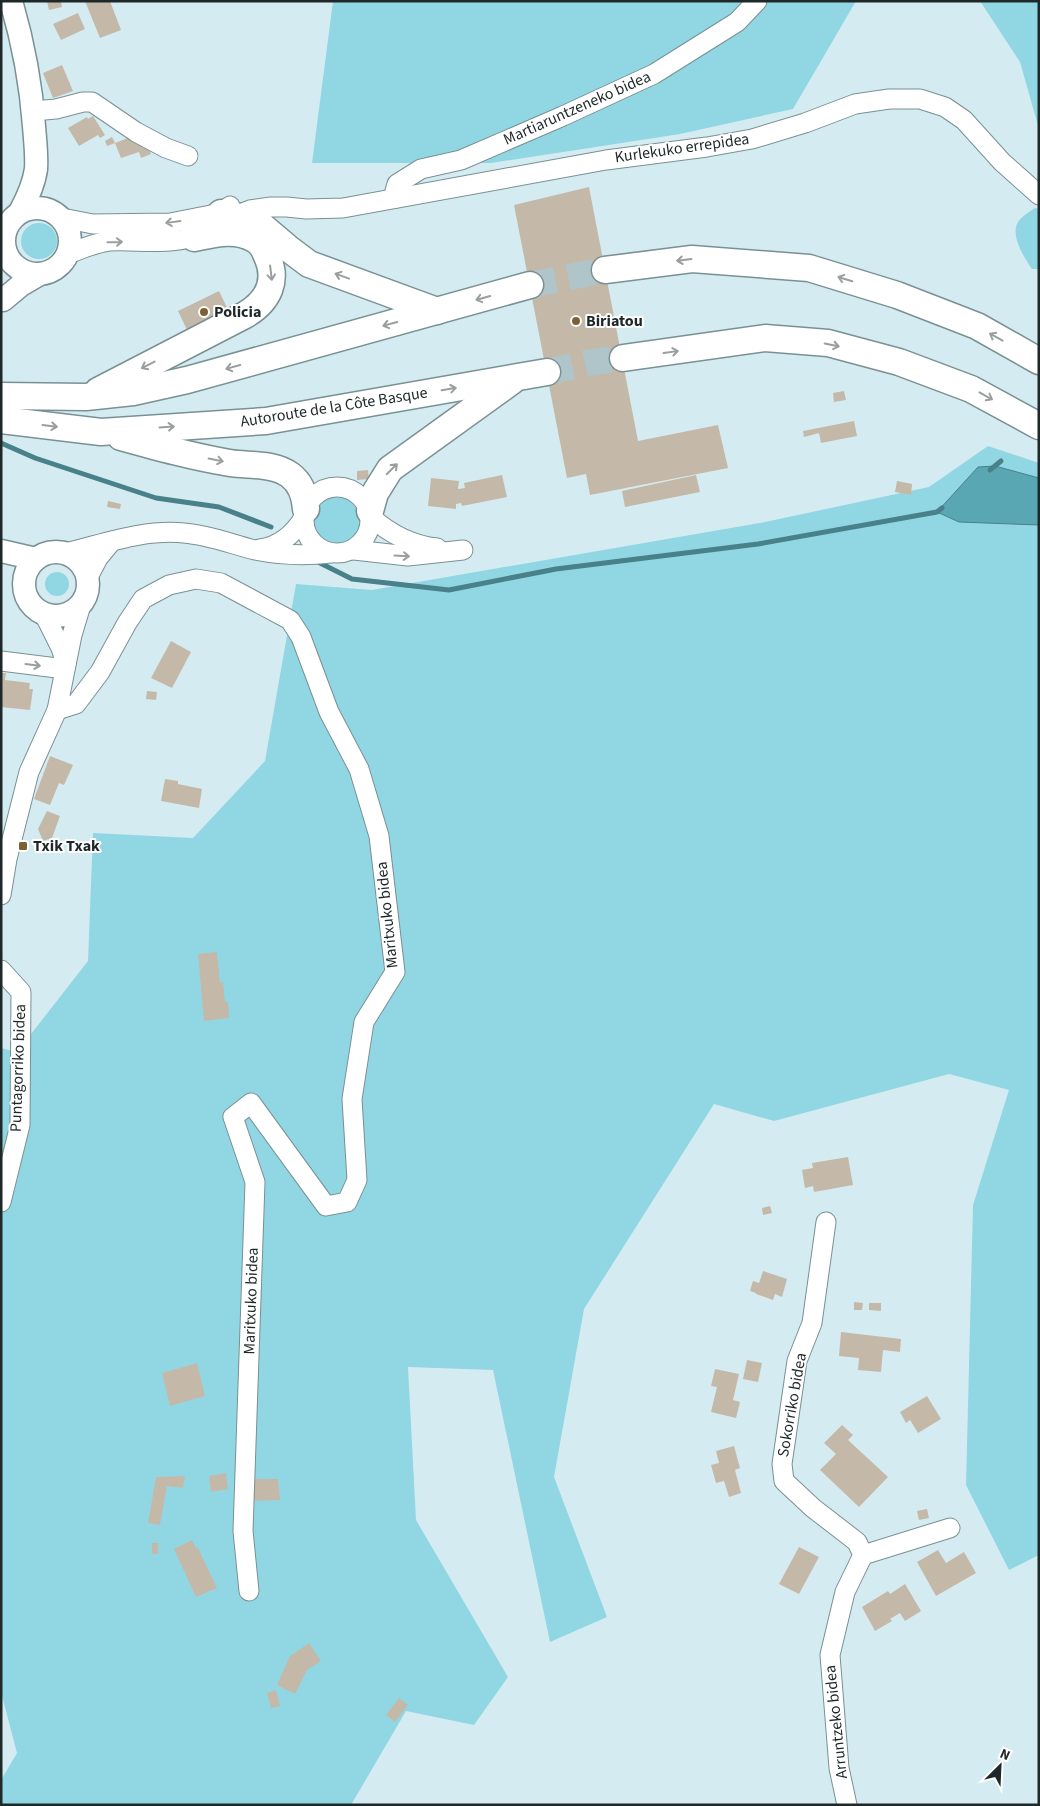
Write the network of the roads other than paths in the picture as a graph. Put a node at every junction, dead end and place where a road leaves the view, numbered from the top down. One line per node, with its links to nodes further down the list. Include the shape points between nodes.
1 (12, 1): 3 (main road)
2 (757, 1): 7 (street, Martiaruntzeneko bidea, via 737,22 654,74 461,160 421,169 397,184)
3 (33, 111): 4 (street, via 92,102 136,132); 5 (main road)
4 (188, 156)
5 (36, 169): 8 (main road); 9 (main road, via 42,191)
6 (1039, 195): 7 (street, Kurlekuko errepidea, via 1002,162 964,120 946,107 920,99 889,99 855,104 752,139 606,160)
7 (396, 198): 10 (street, Kurlekuko errepidea, via 343,208 287,207)
8 (20, 212): 9 (main road, via 36,208); 13 (main road, via 5,233)
9 (57, 215): 10 (street, one-way to 9, via 170,223 93,224); 12 (main road, via 70,235)
10 (228, 215): 11 (street); 18 (highway, one-way to 10, via 309,264 264,227)
11 (194, 238): 12 (street, one-way to 11, via 95,243); 24 (highway, one-way to 24, via 225,231 256,239 272,271 272,283 262,302 245,315)
12 (68, 254): 15 (main road, via 57,268)
13 (9, 259): 15 (main road, via 22,271); 17 (main road)
14 (605, 270): 20 (highway, one-way to 14, via 977,326 897,295 809,268 692,259)
15 (40, 274): 17 (main road)
16 (530, 285): 18 (highway, one-way to 18)
17 (2, 300)
18 (437, 310): 24 (highway, one-way to 24, via 187,380 133,392)
19 (622, 358): 26 (highway, one-way to 26, via 765,338 828,343 899,362 971,388)
20 (1039, 360)
21 (547, 372): 22 (highway, Autoroute de la Côte Basque)
22 (516, 378): 27 (highway, Autoroute de la Côte Basque, one-way to 22, via 266,420); 29 (highway, one-way to 22, via 375,493 390,470)
23 (1, 396): 24 (highway)
24 (86, 397)
25 (1, 420): 27 (highway, Autoroute de la Côte Basque, one-way to 27)
26 (1039, 426)
27 (101, 432): 28 (highway, one-way to 28, via 171,452 281,470 297,482 305,499)
28 (305, 513): 29 (street, via 318,492 338,486 358,494); 31 (street, via 299,526 285,540); 34 (street, via 304,526 313,544)
29 (370, 514): 32 (street, via 371,527 367,536); 32 (street, one-way to 29, via 408,556 463,550 410,542 383,528)
30 (112, 541): 31 (street, via 148,533 184,532); 35 (street); 38 (street)
31 (254, 549): 34 (street, via 292,555)
32 (354, 550): 34 (street)
33 (1, 551): 36 (main road)
34 (331, 553)
35 (65, 554): 36 (main road, via 50,553); 38 (main road, via 77,560)
36 (36, 559): 39 (main road, via 25,576)
37 (1, 562): 39 (main road)
38 (88, 577): 40 (main road, via 87,592)
39 (24, 587): 41 (main road, via 30,603)
40 (81, 606): 41 (main road, via 64,616); 43 (street)
41 (44, 614): 43 (street)
42 (1, 660): 43 (street, one-way to 43)
43 (66, 666): 44 (street)
44 (57, 710): 45 (street, via 29,772); 51 (street, Maritxuko bidea, via 76,704 100,672 143,599 169,584 196,579 221,583 290,620 301,638 329,712 359,768 379,836 395,972 364,1022 352,1099 357,1180 347,1202 326,1206 251,1103 233,1117 255,1182 243,1531)
45 (1, 895)
46 (1, 970): 47 (street, Puntagorriko bidea, via 20,992 20,1125)
47 (1, 1202)
48 (826, 1222): 50 (street, Sokorriko bidea, via 812,1323 797,1361 782,1464 784,1480 813,1508 857,1542)
49 (950, 1528): 50 (street)
50 (863, 1555): 52 (street, Arruntzeko bidea, via 845,1592 830,1655 839,1768)
51 (249, 1591)
52 (847, 1805)

